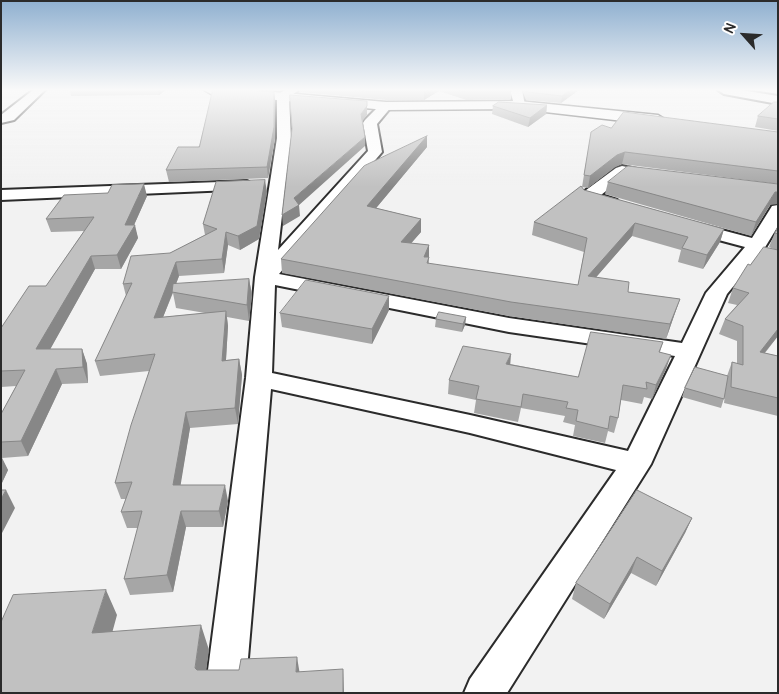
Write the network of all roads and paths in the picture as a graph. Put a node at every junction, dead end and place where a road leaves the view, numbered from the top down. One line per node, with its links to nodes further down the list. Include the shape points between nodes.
1 (285, 122): 4 (street)
2 (371, 122): 10 (street, via 375,152)
3 (650, 174): 6 (street, via 622,171 588,197)
4 (279, 185): 5 (street); 10 (street)
5 (1, 195)
6 (625, 208)
7 (778, 210): 9 (street)
8 (672, 221): 9 (street)
9 (760, 250): 11 (street, via 717,293)
10 (265, 277): 11 (street, via 508,325); 12 (street)
11 (688, 351): 13 (street)
12 (259, 378): 13 (street); 14 (street)
13 (636, 464): 15 (street)
14 (225, 693)
15 (484, 693)

